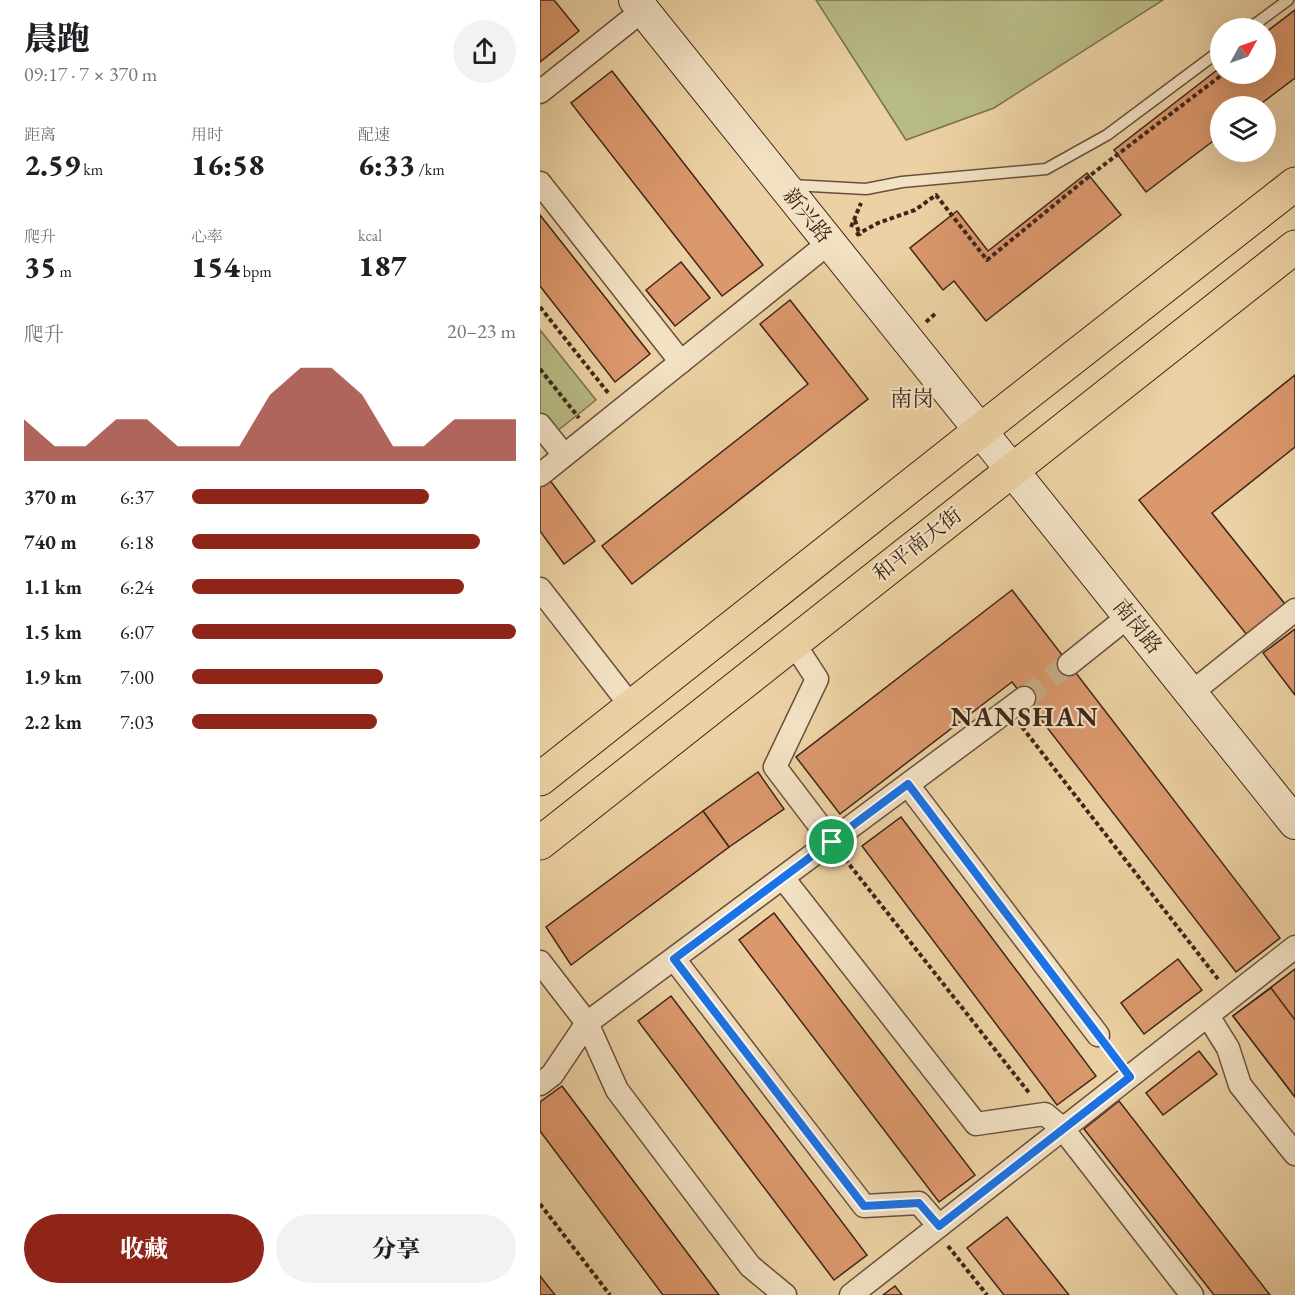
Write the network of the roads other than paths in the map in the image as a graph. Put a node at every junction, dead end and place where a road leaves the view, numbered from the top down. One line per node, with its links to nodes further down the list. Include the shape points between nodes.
1 (1288, 0): 3 (lane)
2 (639, 5): 5 (street); 8 (street, 新兴路)
3 (1264, 18)
4 (1210, 58): 8 (lane, via 1107,135 1046,169 866,189)
5 (540, 92)
6 (540, 183): 11 (street)
7 (1295, 184): 13 (main road)
8 (784, 185): 9 (street, 新兴路)
9 (837, 245): 11 (street); 13 (street, 新兴路)
10 (1295, 247): 15 (main road, 和平南大街)
11 (681, 362): 14 (street)
12 (540, 425): 14 (street)
13 (981, 430): 15 (street, 南岗路); 24 (main road)
14 (564, 455): 16 (street)
15 (1012, 469): 19 (street, 南岗路); 20 (main road, 和平南大街)
16 (540, 475)
17 (540, 589): 24 (street)
18 (1295, 610): 22 (street)
19 (1129, 615): 21 (street); 22 (street, 南岗路)
20 (793, 642): 28 (street, via 817,679 775,766); 29 (main road, 和平南大街)
21 (1069, 664)
22 (1191, 693): 27 (street, 南岗路)
23 (1016, 704): 26 (street)
24 (631, 706): 25 (main road)
25 (540, 779)
26 (908, 784): 28 (street); 36 (street)
27 (1295, 823)
28 (832, 842): 30 (street)
29 (540, 843)
30 (783, 878): 32 (street); 38 (street, via 976,1124 1046,1114)
31 (1295, 947): 34 (street)
32 (674, 959): 35 (street); 40 (street, via 864,1206 919,1203)
33 (540, 962): 35 (street)
34 (1208, 1016): 38 (street); 39 (street, via 1228,1048 1240,1085)
35 (588, 1023): 37 (street, via 552,1075); 41 (street, via 617,1090 750,1266)
36 (1098, 1035)
37 (540, 1084)
38 (1063, 1129): 40 (street); 43 (street)
39 (1295, 1154)
40 (937, 1227): 42 (street)
41 (785, 1295)
42 (851, 1295)
43 (1192, 1295)

